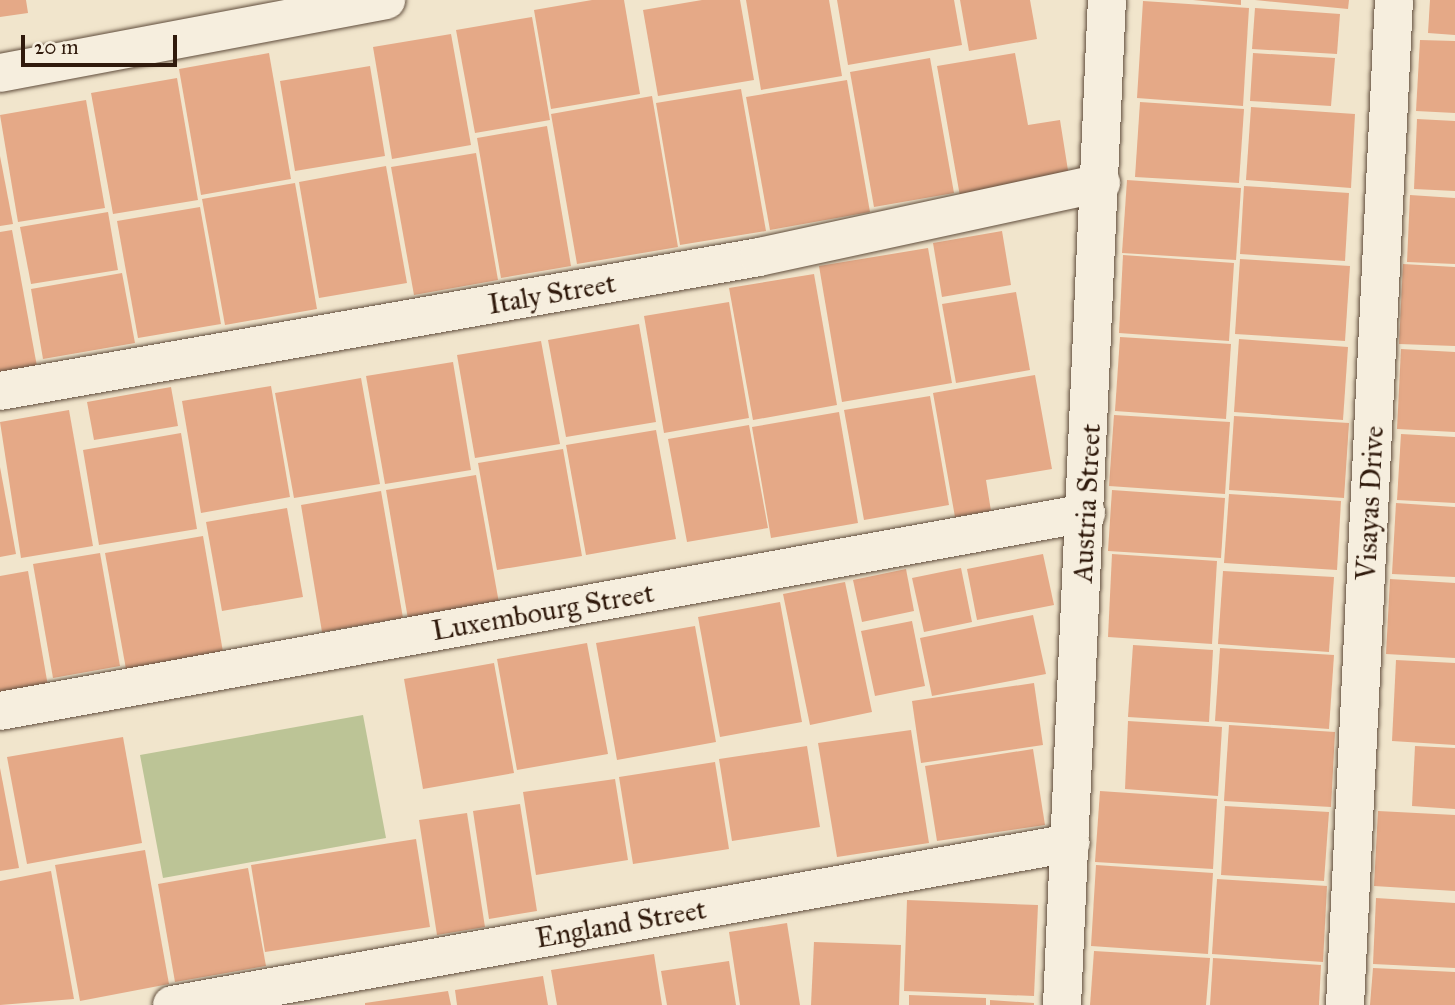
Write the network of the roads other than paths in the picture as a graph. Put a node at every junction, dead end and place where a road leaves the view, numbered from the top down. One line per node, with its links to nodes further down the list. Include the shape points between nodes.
1 (386, 0): 4 (street)
2 (1107, 0): 5 (street, Austria Street)
3 (1394, 0): 12 (street, Visayas Drive)
4 (0, 73)
5 (1101, 183): 6 (street, Italy Street, via 759,257); 7 (street, Austria Street)
6 (0, 391)
7 (1086, 513): 8 (street, Luxembourg Street); 9 (street, Austria Street)
8 (0, 711)
9 (1071, 843): 10 (street, England Street); 11 (street, Austria Street)
10 (172, 1005)
11 (1062, 1005)
12 (1345, 1005)

